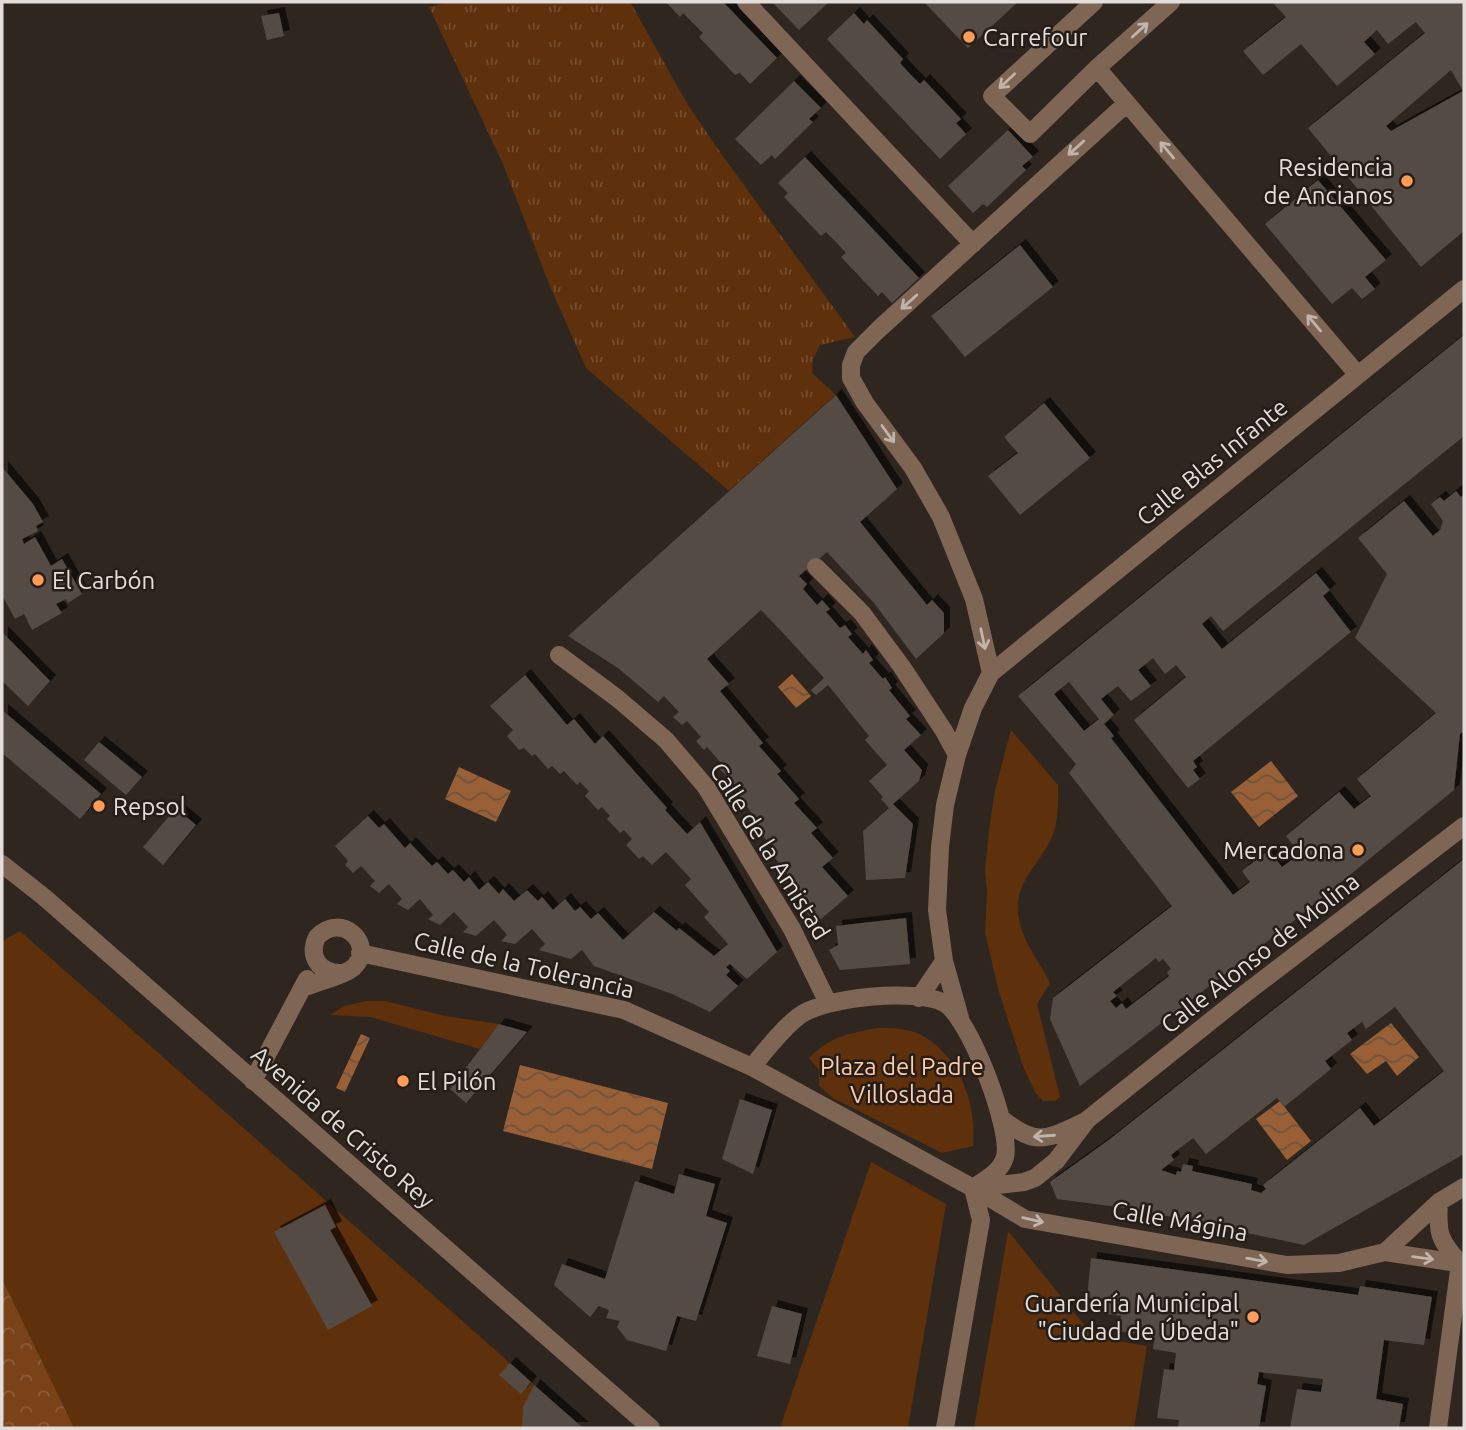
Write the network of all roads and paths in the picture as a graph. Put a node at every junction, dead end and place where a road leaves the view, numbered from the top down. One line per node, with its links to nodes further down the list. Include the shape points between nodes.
1 (747, 2): 6 (street)
2 (1094, 2): 4 (street, one-way to 4, via 992,96 1030,134)
3 (1171, 2): 4 (street, one-way to 3)
4 (1097, 68): 5 (street)
5 (1127, 103): 6 (street, one-way to 6); 8 (street, one-way to 5)
6 (972, 244): 11 (street, one-way to 11, via 856,352 850,378 941,517 974,598)
7 (1464, 289): 8 (street, Calle Blas Infante)
8 (1358, 375): 11 (street, Calle Blas Infante)
9 (816, 567): 12 (street, via 862,613)
10 (559, 654): 21 (street, Calle de la Amistad, via 666,740 706,787 792,929)
11 (991, 673): 12 (street, via 972,709)
12 (957, 755): 17 (street, via 940,847 937,910)
13 (1464, 827): 26 (street, Calle Alonso de Molina)
14 (2, 864): 24 (street, Avenida de Cristo Rey)
15 (360, 953): 16 (street, via 353,933 332,927 316,939); 18 (street, via 354,967); 23 (street, Calle de la Tolerancia, via 624,1010)
16 (315, 960): 18 (street, via 327,971); 19 (street)
17 (944, 961): 20 (street); 22 (street)
18 (340, 973): 19 (street)
19 (303, 988): 24 (street)
20 (919, 998): 21 (street, via 884,996); 22 (street, via 945,1003)
21 (828, 1003): 23 (street, via 801,1014)
22 (960, 1018): 25 (street)
23 (752, 1067): 28 (street)
24 (253, 1081): 32 (street, Avenida de Cristo Rey)
25 (1002, 1119): 26 (street, Calle Alonso de Molina, one-way to 25, via 1049,1138 1030,1137); 28 (street, via 1005,1157 994,1174)
26 (1087, 1120): 28 (street, Calle Alonso de Molina, via 1056,1161 1035,1178)
27 (1464, 1187): 29 (street)
28 (973, 1188): 30 (street, Calle Mágina, one-way to 30, via 1025,1219 1287,1265 1339,1263); 33 (street, via 981,1220)
29 (1439, 1202): 30 (street); 31 (street, via 1441,1239)
30 (1385, 1252): 31 (street, one-way to 31)
31 (1462, 1263): 34 (street)
32 (651, 1428)
33 (946, 1428)
34 (1438, 1428)

